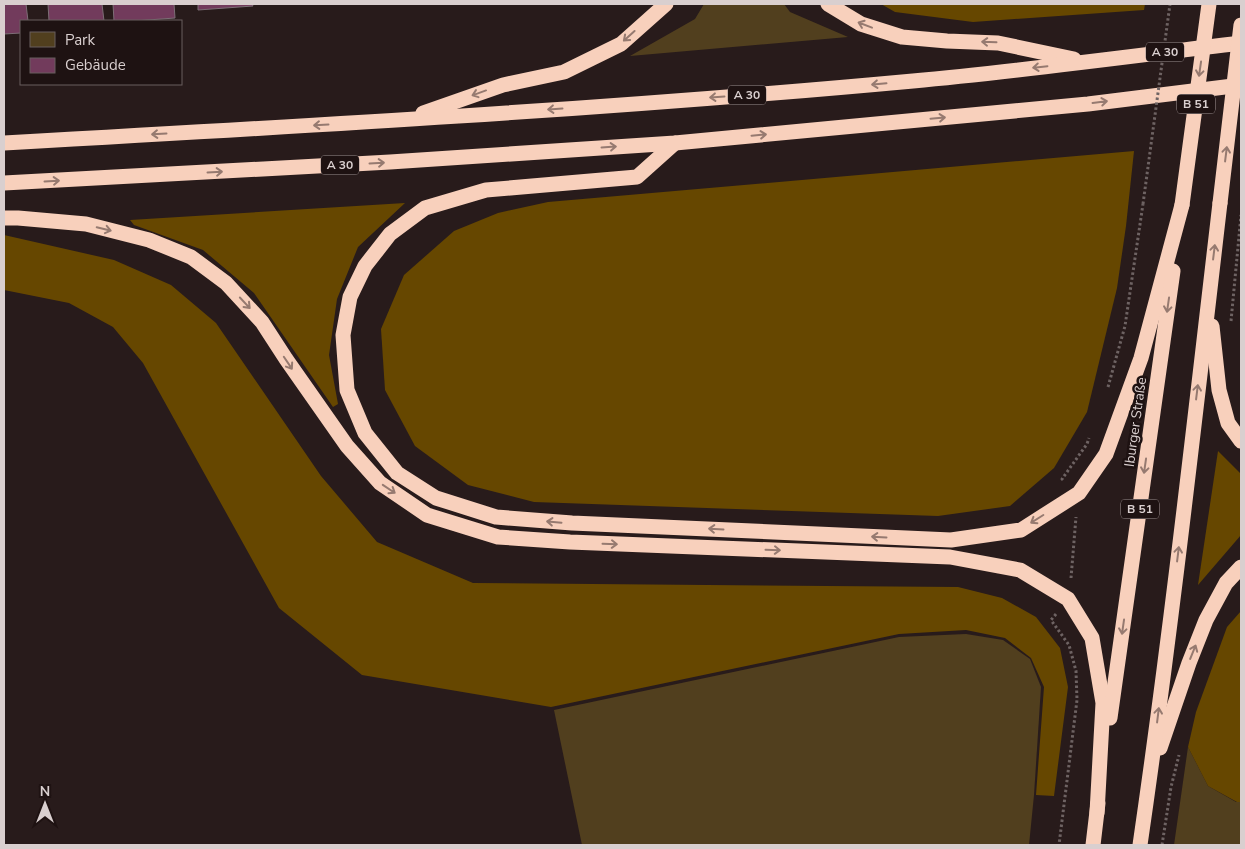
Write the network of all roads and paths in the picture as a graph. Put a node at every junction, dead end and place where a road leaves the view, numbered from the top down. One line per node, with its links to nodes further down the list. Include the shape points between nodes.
1 (666, 4): 9 (highway, one-way to 9, via 621,44 564,72 502,85)
2 (828, 4): 7 (highway, one-way to 2, via 998,42 902,37 861,24)
3 (1170, 4): 18 (path, bridge, via 1125,326)
4 (1209, 4): 13 (highway, Iburger Straße / B 51, one-way to 13, bridge)
5 (1241, 25): 16 (highway, B 51, one-way to 5, bridge)
6 (1241, 43): 7 (highway, A 30)
7 (1089, 62): 9 (highway, A 30, one-way to 9, via 905,81)
8 (1241, 85): 11 (highway, A 30, one-way to 8, via 1088,104)
9 (404, 120): 10 (highway, A 30, one-way to 10)
10 (4, 143)
11 (675, 143): 12 (highway, A 30, one-way to 11); 21 (highway, one-way to 11, via 1021,530 951,540 496,517 436,498 397,473 365,434 347,390 343,335 350,297 365,266 390,234 425,208 486,190 637,177)
12 (4, 183)
13 (1182, 205): 21 (highway, via 1141,358 1106,454); 26 (highway, Iburger Straße / B 51, one-way to 26)
14 (1241, 215): 17 (path)
15 (4, 218): 23 (highway, one-way to 23, via 86,224 148,240 191,257 226,283 262,322 347,446 380,483 427,514 498,537 950,557 1020,570)
16 (1208, 301): 20 (highway, via 1219,390 1228,423); 25 (highway, B 51, one-way to 16)
17 (1231, 330)
18 (1106, 392)
19 (1090, 436): 21 (path, via 1062,479)
20 (1241, 441)
21 (1079, 493): 23 (path)
22 (1241, 567): 25 (highway, one-way to 22, via 1206,620 1226,583)
23 (1068, 600): 26 (highway, via 1092,638 1103,703); 27 (path, via 1051,620 1069,645 1076,671 1077,700)
24 (1181, 749): 30 (path)
25 (1149, 780): 29 (highway, B 51)
26 (1097, 813): 28 (highway, Iburger Straße / B 51)
27 (1059, 845)
28 (1093, 845)
29 (1140, 845)
30 (1162, 845)

